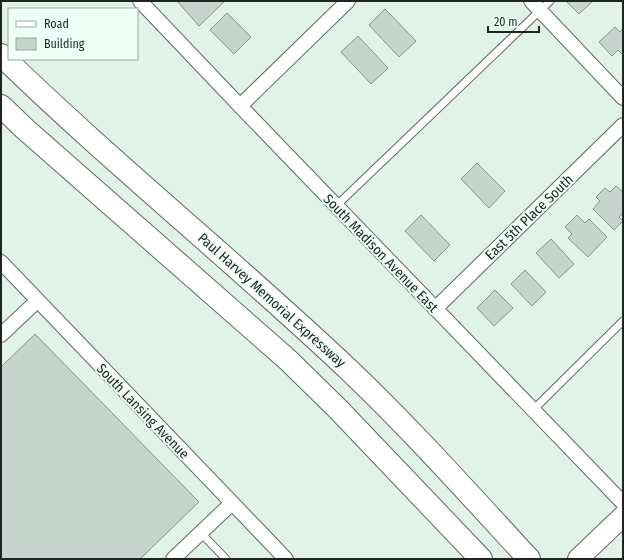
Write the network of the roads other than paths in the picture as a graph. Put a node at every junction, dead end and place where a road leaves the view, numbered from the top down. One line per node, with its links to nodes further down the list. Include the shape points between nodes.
1 (140, 1): 7 (street, South Madison Avenue East)
2 (348, 1): 7 (street)
3 (540, 4): 5 (street); 9 (lane)
4 (1, 56): 24 (highway, Paul Harvey Memorial Expressway, via 351,372)
5 (623, 98)
6 (1, 106): 23 (highway, via 288,360)
7 (240, 106): 9 (street, South Madison Avenue East)
8 (623, 125): 12 (street, East 5th Place South)
9 (336, 206): 12 (street, South Madison Avenue East)
10 (1, 262): 11 (street, South Lansing Avenue)
11 (37, 301): 14 (street); 16 (street, South Lansing Avenue)
12 (435, 308): 15 (street, South Madison Avenue East)
13 (623, 321): 15 (lane)
14 (1, 335)
15 (533, 410): 17 (street, South Madison Avenue East)
16 (232, 503): 19 (street); 22 (street, South Lansing Avenue)
17 (623, 504)
18 (623, 516): 25 (street)
19 (201, 532): 20 (street); 21 (lane)
20 (173, 559)
21 (226, 559)
22 (286, 559)
23 (481, 559)
24 (529, 559)
25 (578, 559)

